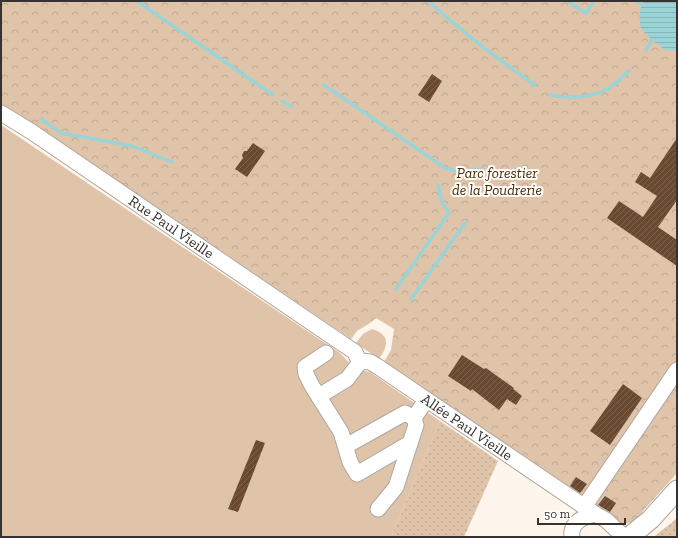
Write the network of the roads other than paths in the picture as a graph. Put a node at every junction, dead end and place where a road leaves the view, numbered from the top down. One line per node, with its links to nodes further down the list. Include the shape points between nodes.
1 (1, 113): 2 (lane, Rue Paul Vieille)
2 (340, 342): 4 (lane, Allée Paul Vieille, via 355,352)
3 (326, 353): 6 (lane, via 305,367 306,374)
4 (361, 361): 6 (lane, via 347,379); 7 (lane, Allée Paul Vieille, via 370,362)
5 (677, 370): 13 (lane)
6 (319, 396): 10 (lane, via 341,432)
7 (426, 400): 8 (lane); 13 (lane, Allée Paul Vieille)
8 (414, 418): 9 (lane, via 416,425); 10 (lane, via 405,413)
9 (410, 444): 10 (lane, via 357,474 350,462); 12 (lane, via 396,487)
10 (346, 446)
11 (677, 490): 14 (main road, via 651,519)
12 (378, 509)
13 (590, 511): 14 (lane, Allée Paul Vieille); 15 (lane, via 575,524 571,532)
14 (626, 536)
15 (572, 537)

